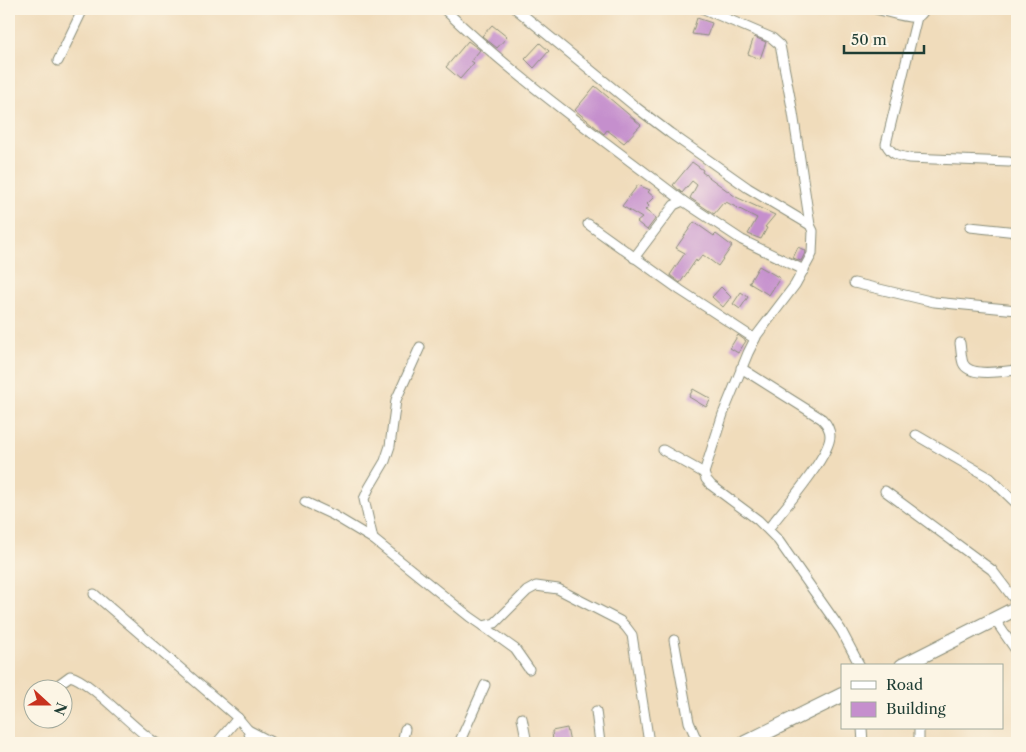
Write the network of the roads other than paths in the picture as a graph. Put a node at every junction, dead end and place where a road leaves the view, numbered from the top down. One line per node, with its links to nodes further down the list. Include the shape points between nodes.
1 (83, 9): 8 (street)
2 (444, 9): 10 (street, via 478,42)
3 (516, 9): 12 (street, via 670,133 748,188)
4 (704, 9): 12 (street, via 772,38 780,45)
5 (876, 9): 7 (street)
6 (925, 9): 7 (street)
7 (917, 17): 9 (street, via 886,144 890,151 902,157)
8 (58, 61)
9 (1009, 162)
10 (683, 201): 15 (street, via 674,205); 16 (street, via 742,240)
11 (588, 224): 15 (street)
12 (810, 225): 16 (street, via 814,242)
13 (970, 227): 14 (street)
14 (1017, 232)
15 (634, 258): 19 (street)
16 (804, 270): 19 (street)
17 (854, 284): 18 (street, via 934,302)
18 (1017, 310)
19 (755, 340): 22 (street)
20 (960, 343): 23 (street, via 967,369 981,372)
21 (420, 347): 31 (street, via 396,400 385,462 364,499)
22 (741, 368): 26 (street); 30 (street, via 822,419 830,435 820,460)
23 (1017, 370)
24 (916, 435): 29 (street, via 990,478)
25 (662, 450): 26 (street)
26 (704, 473): 30 (street, via 711,485)
27 (885, 491): 33 (street, via 992,570)
28 (305, 502): 31 (street)
29 (1017, 504)
30 (768, 529): 39 (street, via 841,630)
31 (373, 539): 36 (street)
32 (94, 594): 46 (street)
33 (1017, 603)
34 (1017, 608): 35 (main road)
35 (995, 620): 38 (street); 40 (main road)
36 (483, 626): 41 (street, via 515,649); 60 (street, via 495,623 527,590 536,586 558,589 620,622 632,635)
37 (674, 640): 61 (street, via 689,722)
38 (1017, 652)
39 (859, 664)
40 (908, 664)
41 (529, 669)
42 (65, 680): 52 (street, via 70,676 86,684 139,732)
43 (485, 685): 57 (street)
44 (841, 695): 62 (main road)
45 (596, 711): 59 (street)
46 (238, 718): 49 (street); 53 (street)
47 (522, 718): 58 (street)
48 (405, 729): 56 (street)
49 (248, 730): 54 (street); 55 (street)
50 (862, 730): 63 (street)
51 (919, 730): 64 (street)
52 (156, 743)
53 (217, 743)
54 (252, 743)
55 (273, 743)
56 (402, 743)
57 (459, 743)
58 (527, 743)
59 (600, 743)
60 (649, 743)
61 (698, 743)
62 (745, 743)
63 (863, 743)
64 (919, 743)

